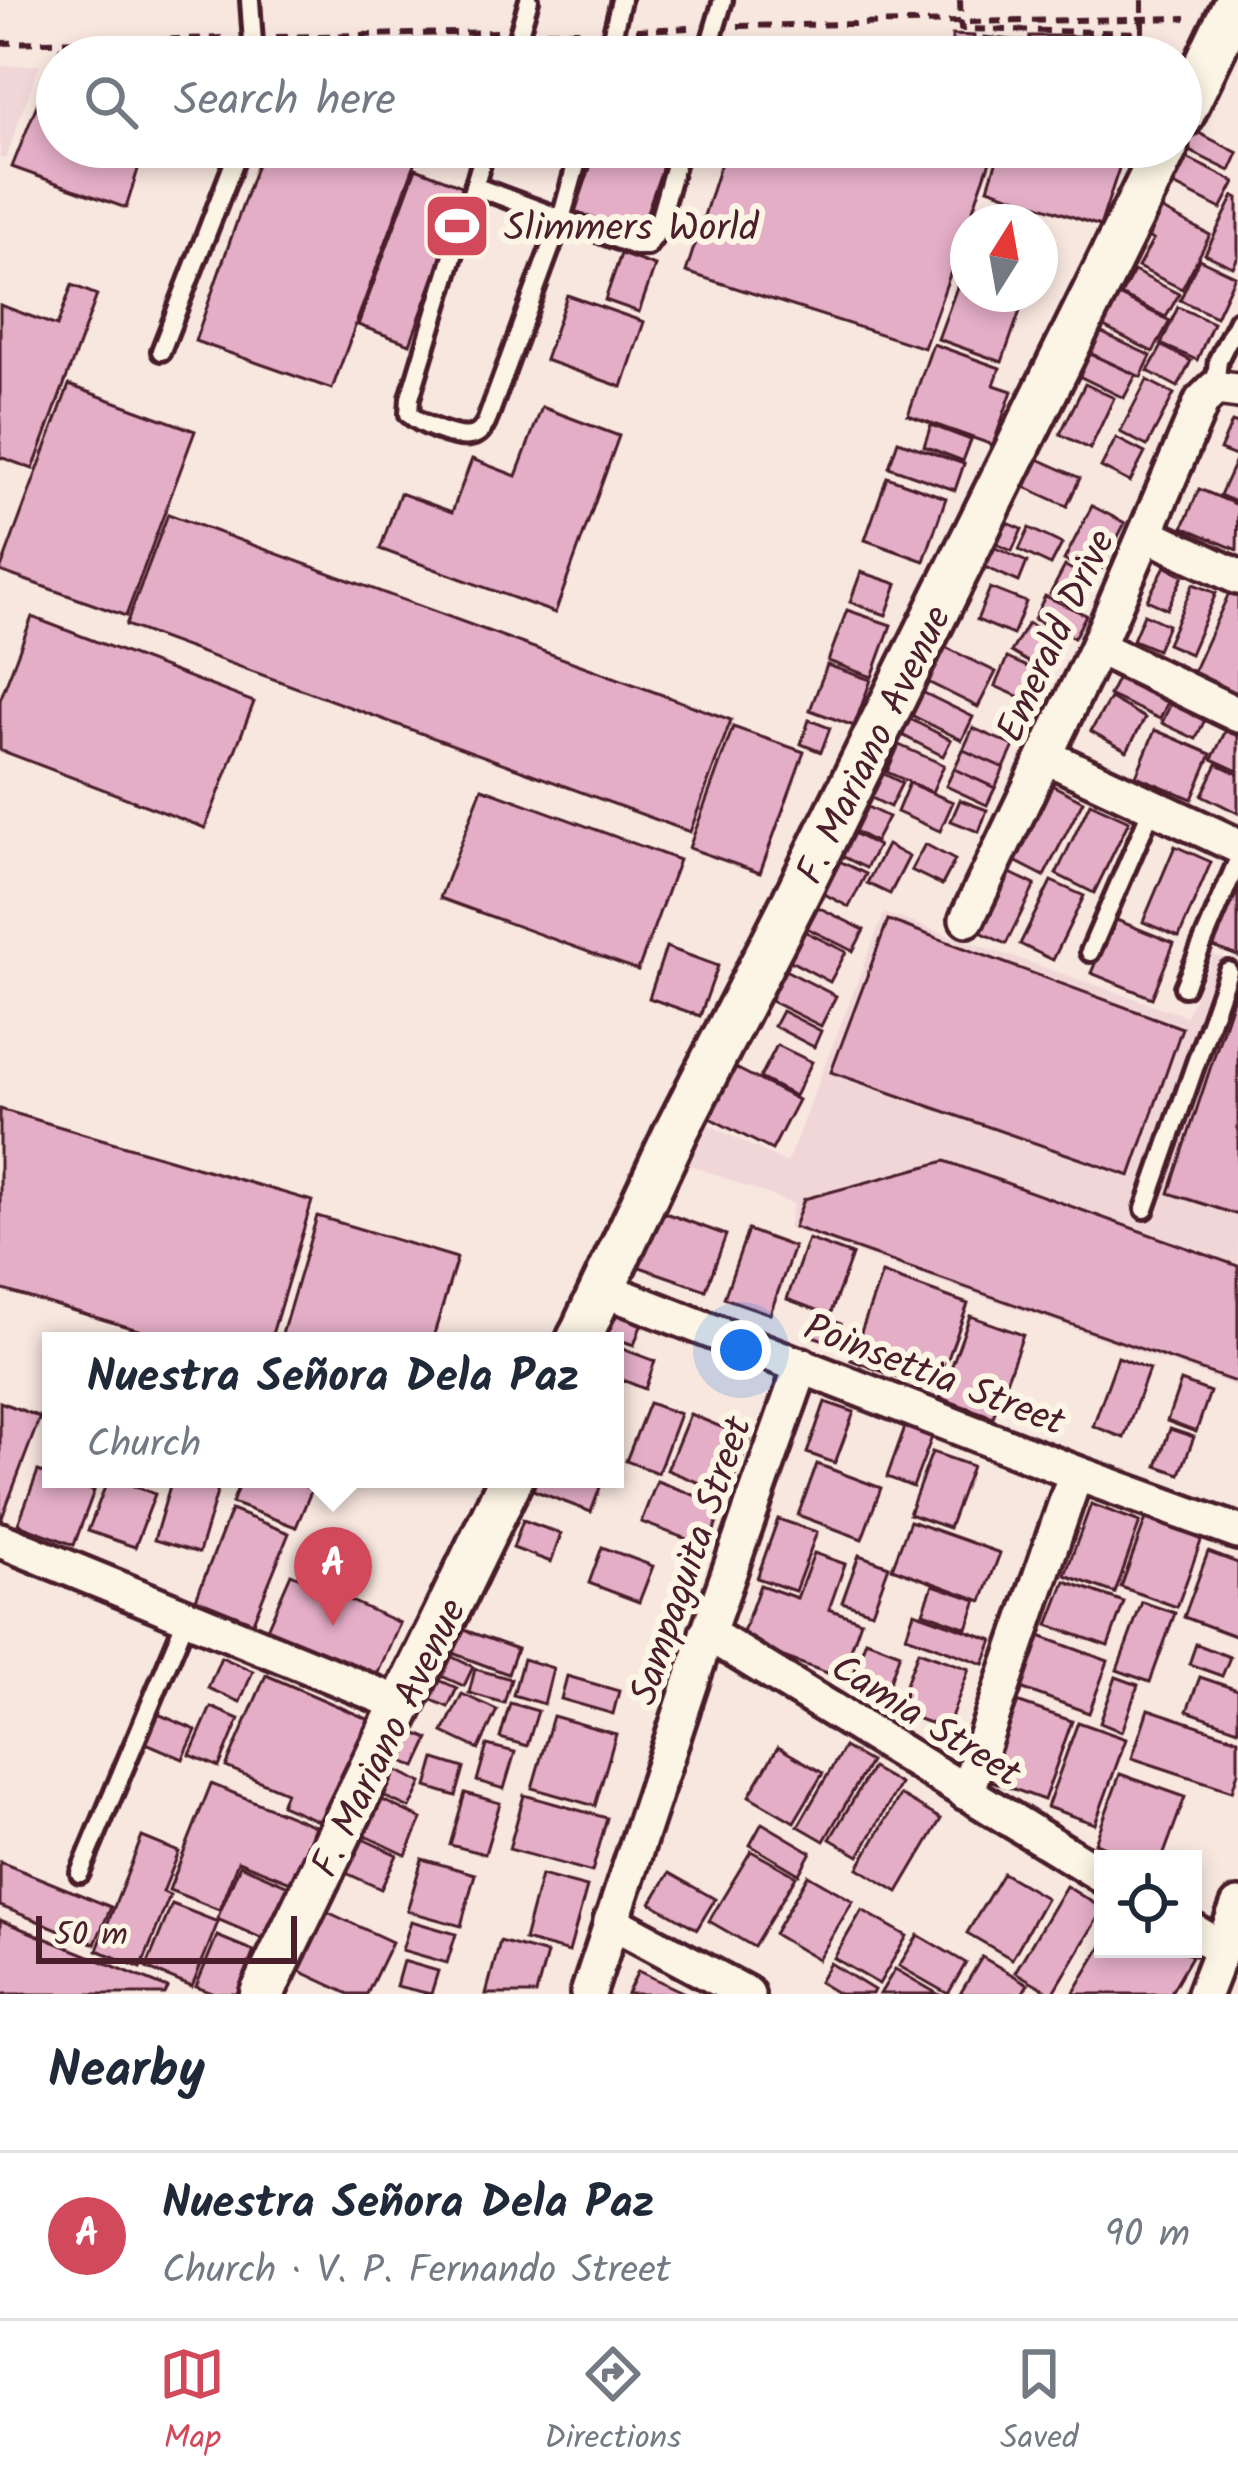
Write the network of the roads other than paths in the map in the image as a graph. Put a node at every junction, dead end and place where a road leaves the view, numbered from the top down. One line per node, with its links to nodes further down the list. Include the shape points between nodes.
1 (250, 0): 6 (lane)
2 (529, 0): 7 (lane)
3 (621, 0): 8 (lane)
4 (723, 0): 9 (lane)
5 (1233, 9): 10 (street)
6 (253, 36)
7 (519, 36)
8 (613, 36)
9 (712, 36)
10 (1202, 73)
11 (232, 168): 19 (lane)
12 (480, 168): 16 (lane)
13 (575, 168): 17 (lane)
14 (674, 168): 17 (lane, via 646,246)
15 (1156, 168): 34 (street, F. Mariano Avenue)
16 (475, 185): 17 (lane); 17 (lane, via 410,398 420,423 466,437 486,423)
17 (561, 220)
18 (1238, 320): 20 (lane, via 1218,360)
19 (161, 351)
20 (1227, 390): 21 (street, Emerald Drive, via 1202,401)
21 (1147, 534): 22 (street); 23 (street, Emerald Drive)
22 (1238, 577)
23 (1096, 647): 24 (street); 25 (street, Emerald Drive)
24 (1238, 715)
25 (1045, 755): 26 (street); 29 (street, Emerald Drive)
26 (1153, 806): 27 (street); 30 (lane)
27 (1238, 846)
28 (1238, 860): 32 (lane)
29 (968, 919)
30 (1090, 952)
31 (1228, 971): 33 (lane)
32 (1184, 987)
33 (1145, 1209)
34 (603, 1289): 35 (street, F. Mariano Avenue); 36 (street, Poinsettia Street)
35 (582, 1332)
36 (802, 1365): 37 (street, Poinsettia Street); 42 (street, Sampaguita Street)
37 (1076, 1473): 39 (street, Poinsettia Street); 44 (street)
38 (508, 1488): 43 (street, F. Mariano Avenue)
39 (1238, 1532)
40 (0, 1540): 41 (street)
41 (187, 1617): 43 (street); 46 (lane)
42 (707, 1633): 44 (street, Camia Street); 48 (street, Sampaguita Street)
43 (403, 1705): 51 (street, F. Mariano Avenue)
44 (966, 1793): 45 (street, Camia Street)
45 (1094, 1871)
46 (80, 1873)
47 (1238, 1906): 50 (street)
48 (611, 1921): 52 (street, Sampaguita Street); 53 (street)
49 (1202, 1936): 50 (street)
50 (1223, 1949): 54 (street)
51 (262, 1994)
52 (588, 1994)
53 (747, 1994)
54 (1204, 1994)

